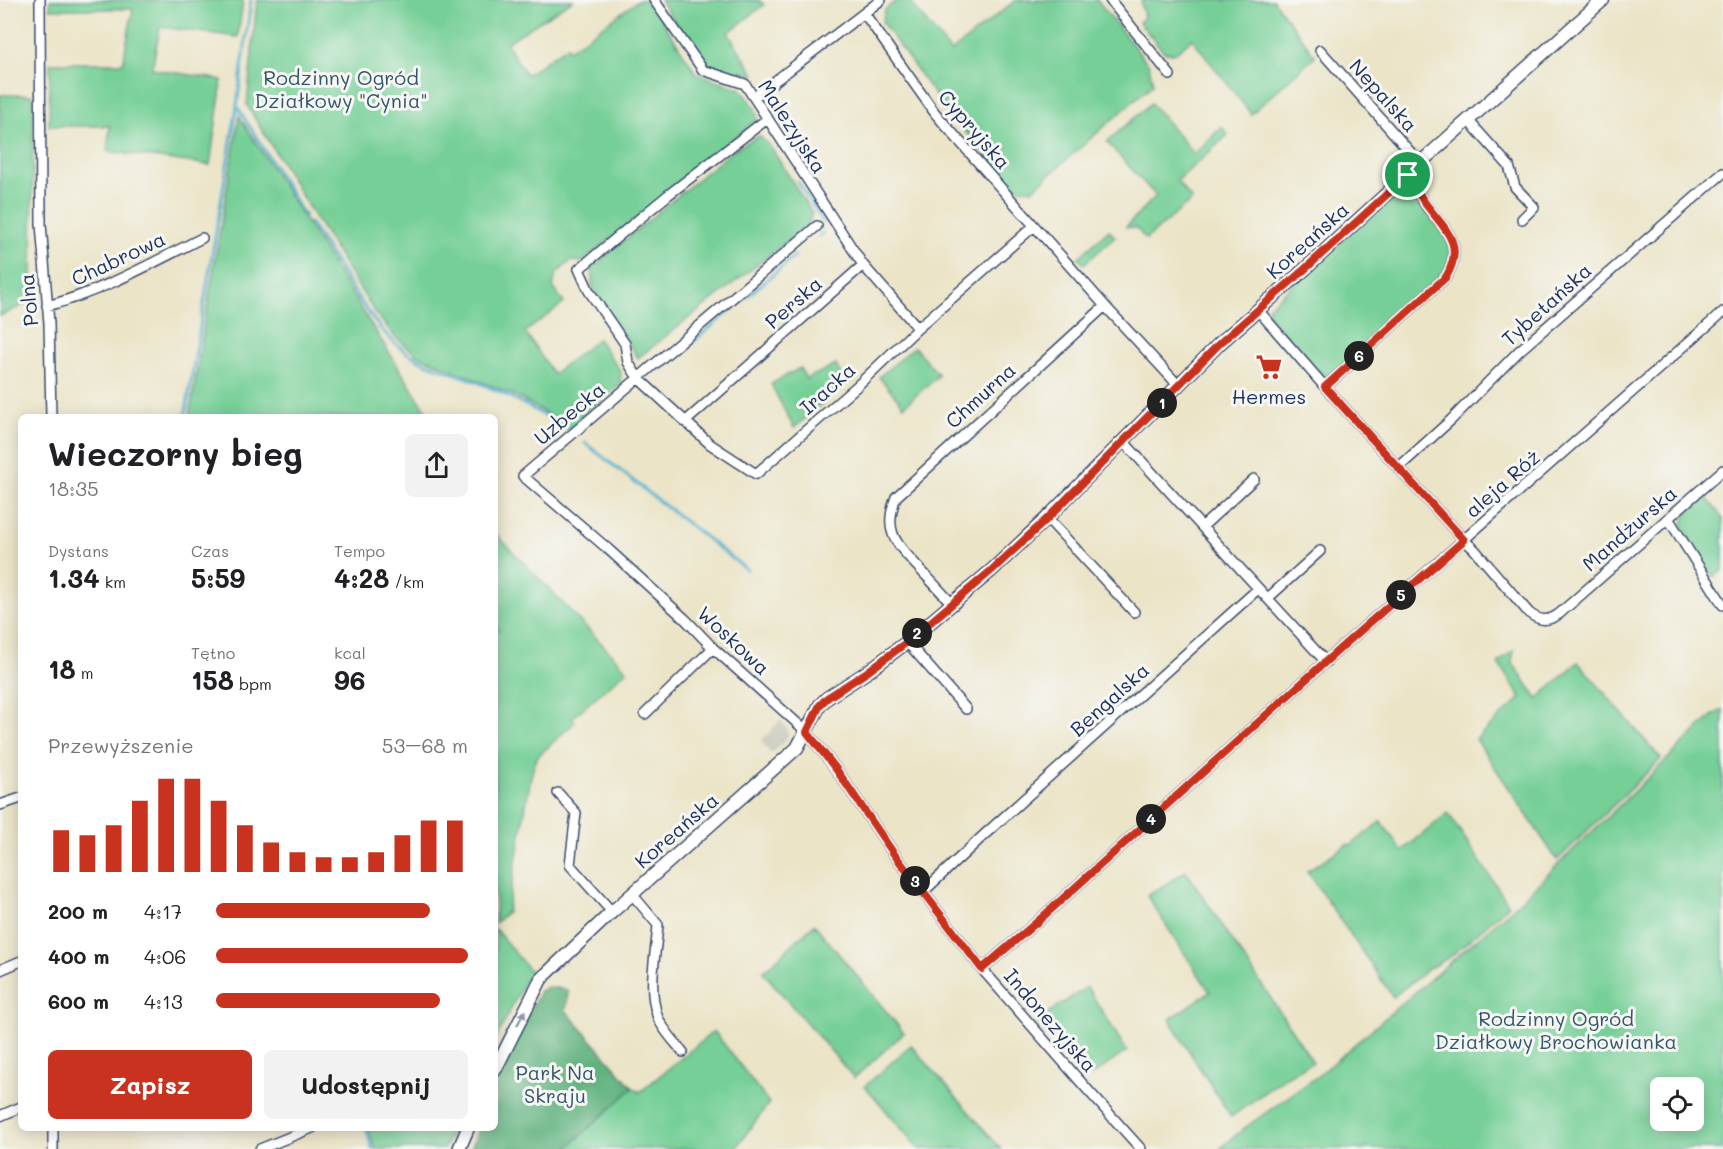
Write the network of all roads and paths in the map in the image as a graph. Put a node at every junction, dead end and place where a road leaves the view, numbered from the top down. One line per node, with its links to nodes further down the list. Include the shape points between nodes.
1 (40, 0): 20 (street, Polna, via 41,224)
2 (654, 0): 9 (street, Malezyjska, via 704,70 745,84)
3 (881, 0): 6 (street)
4 (1110, 0): 8 (street)
5 (1603, 0): 11 (street, Koreańska)
6 (864, 13): 9 (street); 17 (street, Cypryjska, via 935,113)
7 (1320, 50): 12 (street, Nepalska)
8 (1170, 75)
9 (754, 97): 10 (street, Malezyjska)
10 (768, 119): 19 (street, Malezyjska); 25 (street, via 579,269 625,344 628,362)
11 (1468, 120): 12 (street, Koreańska); 15 (street, via 1509,166 1515,187 1534,207)
12 (1420, 163): 14 (street, Koreańska)
13 (1723, 173): 31 (street, Tybetańska, via 1519,351)
14 (1408, 175): 22 (street, Koreańska); 27 (street, via 1452,239 1452,266 1446,277)
15 (1522, 219)
16 (817, 226): 25 (street, Uzbecka)
17 (1034, 226): 21 (street, Cypryjska); 24 (street, Iracka)
18 (202, 238): 20 (street, Chabrowa, via 128,275)
19 (863, 265): 24 (street); 29 (street, Perska)
20 (47, 306): 28 (street, Polna)
21 (1105, 306): 26 (street); 42 (street, Chmurna, via 896,497 891,527 897,545)
22 (1258, 310): 26 (street, Koreańska); 27 (street)
23 (1723, 312): 38 (street, aleja Róż)
24 (918, 328): 29 (street, Iracka, via 756,474)
25 (638, 378): 29 (street, Iracka); 33 (street, Uzbecka)
26 (1179, 386): 30 (street, Koreańska)
27 (1325, 387): 31 (street)
28 (51, 414)
29 (685, 422)
30 (1124, 442): 36 (street, Koreańska); 37 (street)
31 (1398, 468): 38 (street)
32 (1723, 470): 35 (street, Mandżurska)
33 (523, 476): 46 (street, Woskowa)
34 (1254, 479): 37 (street)
35 (1668, 518): 38 (street, Mandżurska, via 1552,619 1536,619 1528,613); 43 (street)
36 (1047, 519): 42 (street, Koreańska); 44 (street)
37 (1202, 527): 40 (street)
38 (1464, 540): 47 (street, aleja Róż)
39 (1320, 551): 41 (street)
40 (1258, 589): 41 (street); 55 (street, Bengalska)
41 (1268, 598): 47 (street)
42 (952, 604): 45 (street, Koreańska)
43 (1723, 605)
44 (1134, 612)
45 (907, 642): 48 (street); 50 (street, Koreańska, via 827,698 815,712)
46 (713, 648): 49 (street); 50 (street, Woskowa)
47 (1326, 662): 59 (street, aleja Róż)
48 (966, 709)
49 (645, 714)
50 (807, 732): 54 (street, Woskowa); 56 (street, Koreańska, via 797,748)
51 (558, 793): 57 (street, via 576,813 570,866)
52 (18, 799): 53 (street)
53 (0, 805)
54 (894, 854): 55 (street, Indonezyjska)
55 (923, 892): 59 (street, Indonezyjska)
56 (632, 894): 57 (street, Koreańska); 61 (street, via 658,925 654,1004 666,1032)
57 (612, 912): 62 (street, Koreańska, one-way to 57, via 541,979)
58 (18, 963): 60 (street)
59 (982, 969): 71 (street, Indonezyjska)
60 (0, 970)
61 (683, 1052)
62 (498, 1064)
63 (18, 1108): 64 (street)
64 (0, 1116)
65 (53, 1131): 68 (street)
66 (305, 1131): 69 (street)
67 (467, 1131): 70 (street)
68 (53, 1149)
69 (260, 1149)
70 (459, 1149)
71 (1141, 1149)

